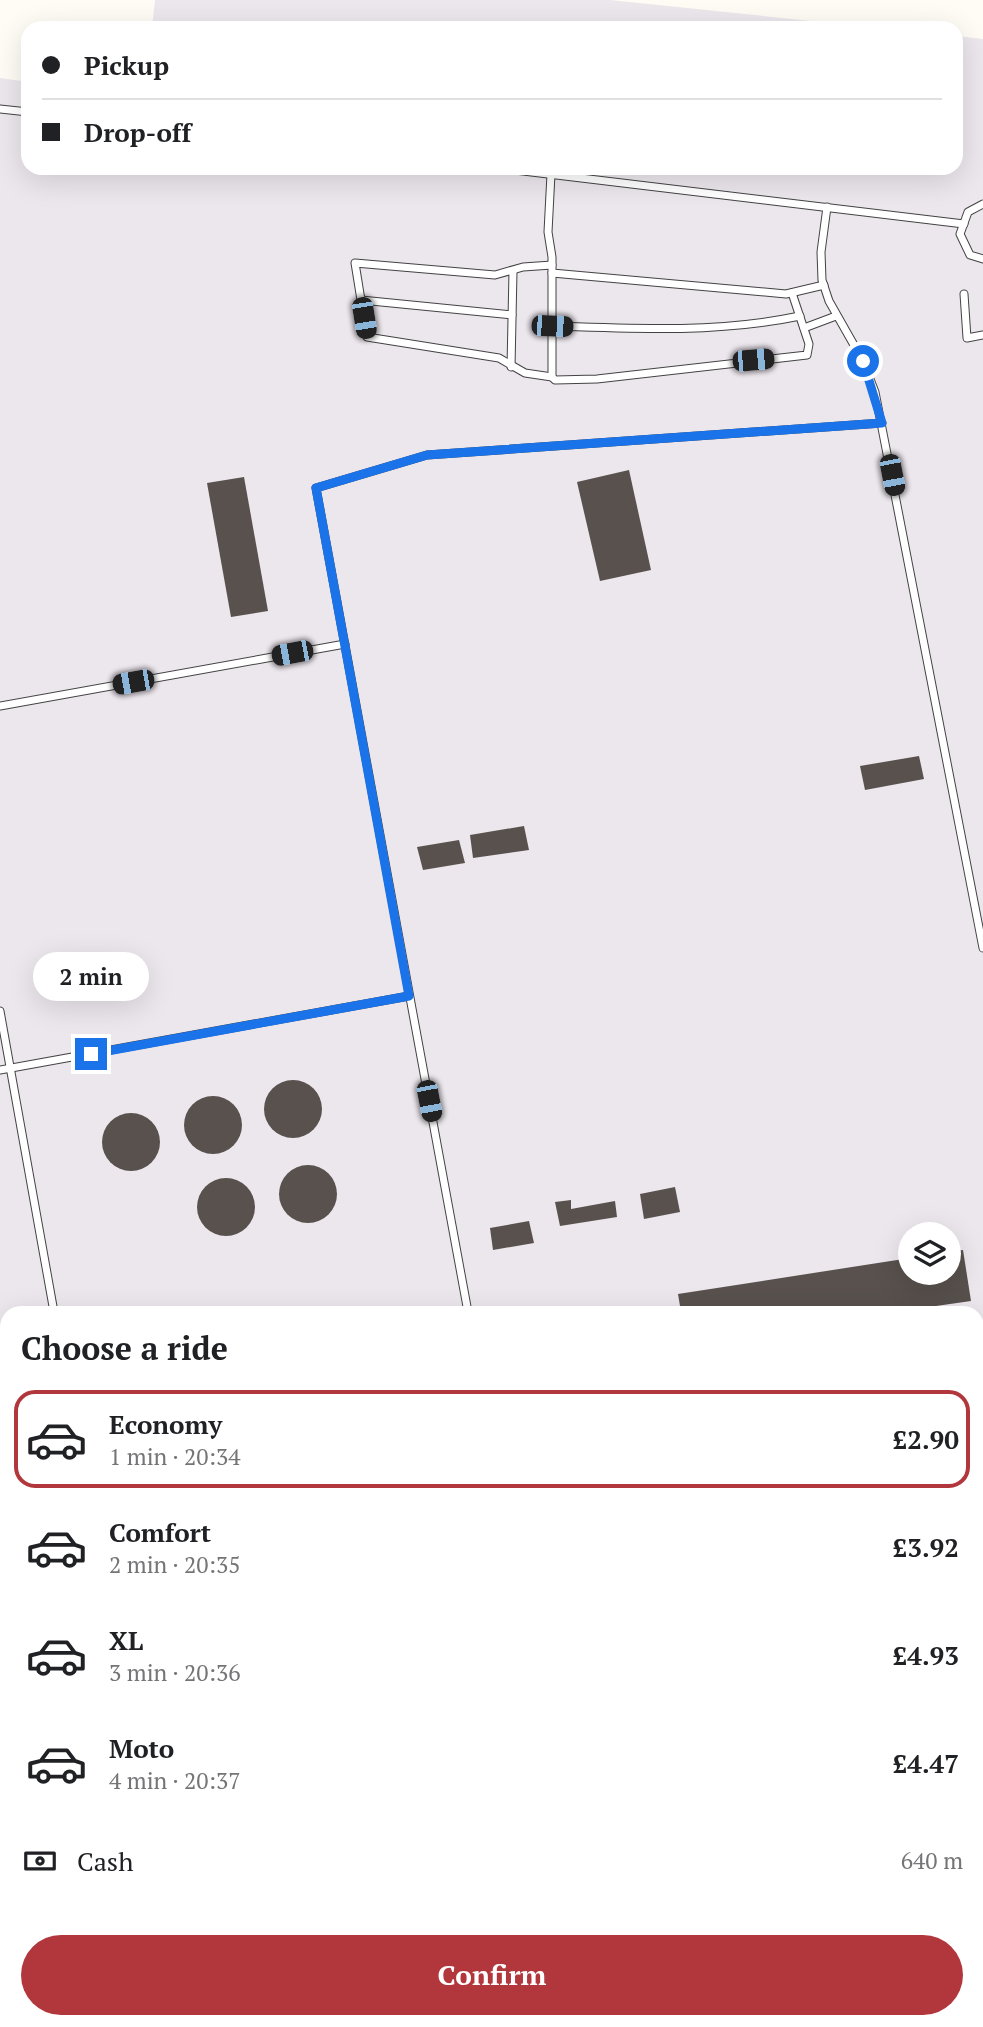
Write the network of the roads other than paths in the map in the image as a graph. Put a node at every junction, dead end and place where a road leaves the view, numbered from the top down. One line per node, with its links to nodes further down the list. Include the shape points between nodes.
1 (0, 109): 2 (lane)
2 (21, 111)
3 (551, 175): 9 (lane)
4 (559, 175): 6 (lane)
5 (983, 204): 7 (lane, via 968,212)
6 (827, 207): 7 (lane); 11 (lane, via 821,252)
7 (964, 223): 8 (lane, via 960,234 970,255)
8 (983, 259)
9 (552, 265): 10 (lane); 12 (lane); 18 (lane)
10 (513, 271): 14 (lane, via 495,275 355,263); 15 (lane)
11 (823, 283): 12 (lane); 17 (lane)
12 (792, 293): 16 (lane)
13 (964, 294): 20 (lane, via 967,338)
14 (361, 300): 15 (lane); 21 (lane, via 367,337 499,358)
15 (512, 315): 21 (lane)
16 (800, 316): 18 (lane, via 762,324 648,329); 19 (lane)
17 (836, 316): 19 (lane); 23 (lane, via 863,361)
18 (552, 326): 22 (lane)
19 (804, 328): 22 (lane, via 810,351 801,356 597,379 558,381)
20 (983, 335)
21 (511, 367): 22 (lane)
22 (552, 377)
23 (882, 423): 24 (lane, via 427,455 316,488); 26 (lane)
24 (345, 644): 25 (lane); 27 (lane)
25 (0, 706)
26 (983, 948)
27 (409, 996): 29 (lane); 32 (lane)
28 (0, 1011): 29 (lane)
29 (11, 1068): 30 (lane); 31 (lane)
30 (0, 1070)
31 (53, 1306)
32 (467, 1306)

